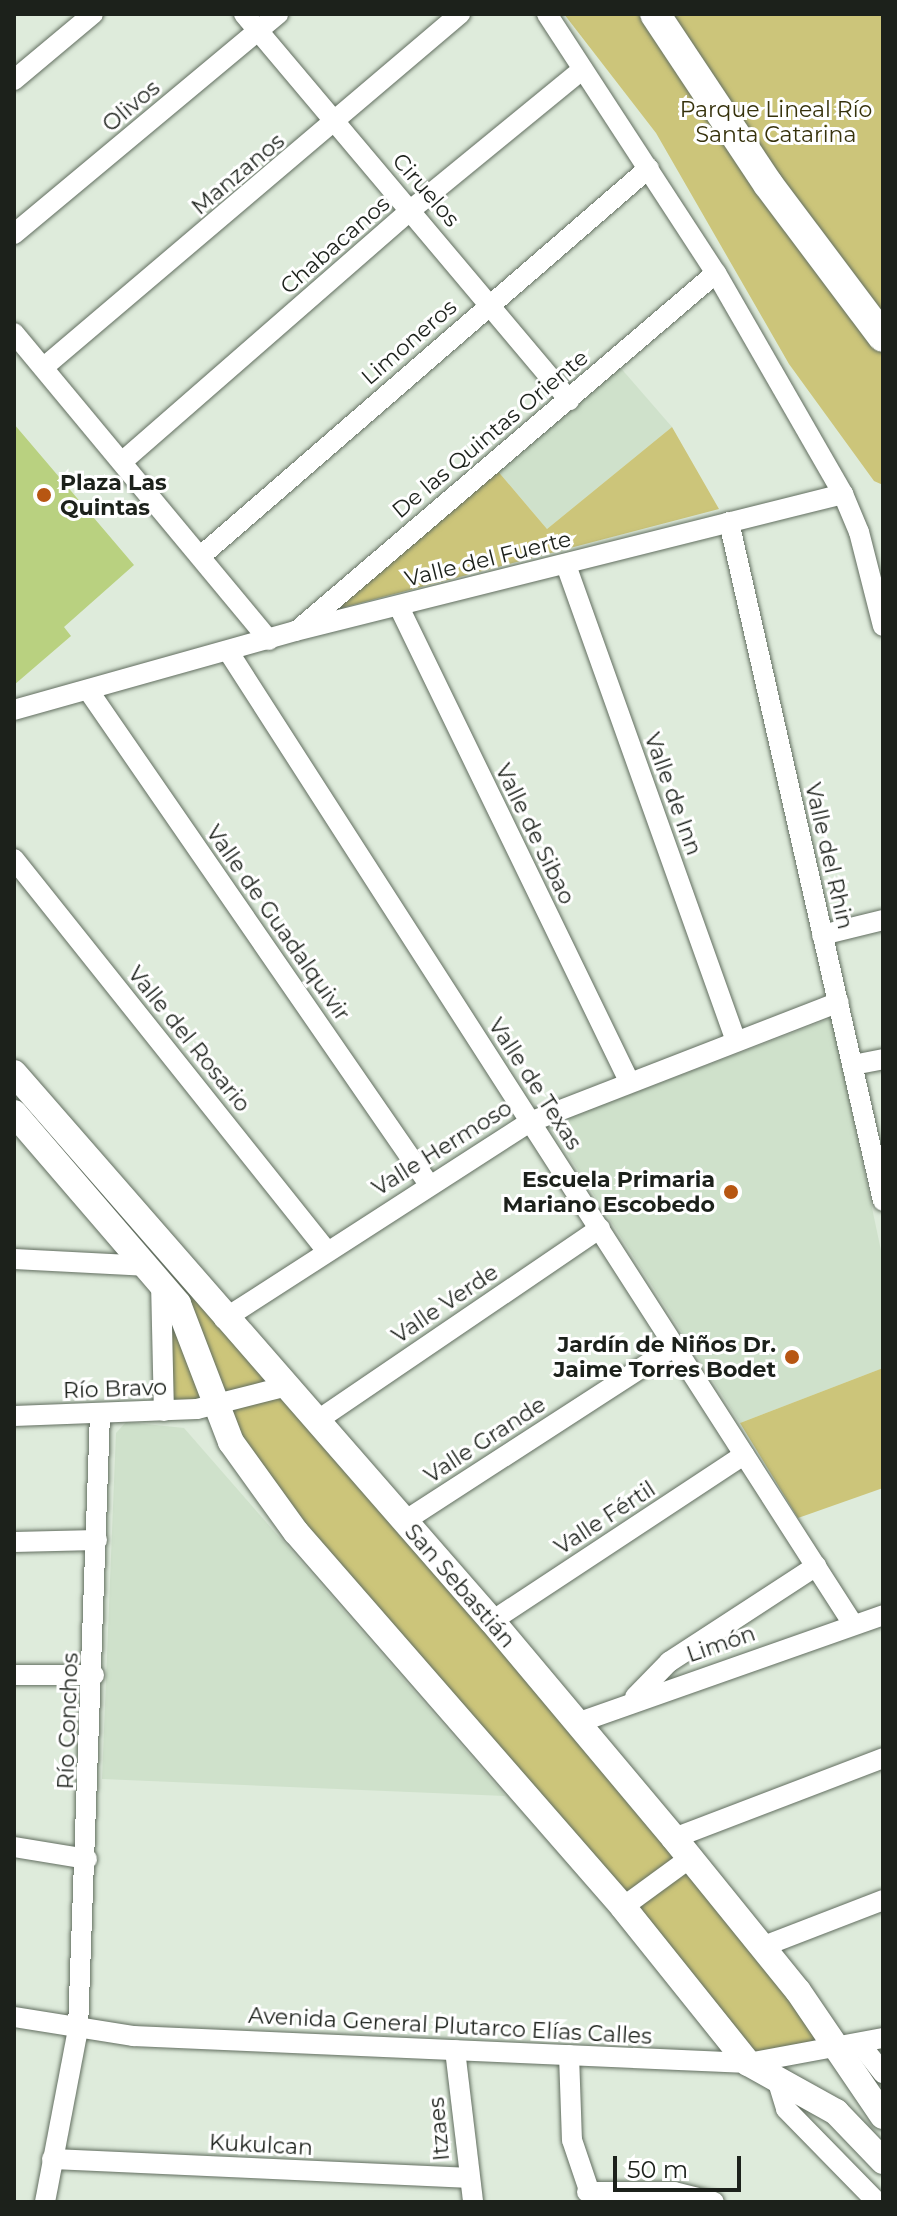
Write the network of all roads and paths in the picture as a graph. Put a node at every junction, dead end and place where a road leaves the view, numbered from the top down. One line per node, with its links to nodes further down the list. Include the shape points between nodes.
1 (93, 14): 9 (street)
2 (244, 14): 7 (street, Ciruelos)
3 (278, 14): 7 (street, Olivos)
4 (460, 14): 10 (street, Manzanos)
5 (547, 14): 8 (street)
6 (655, 14): 17 (highway, via 768,184)
7 (258, 31): 10 (street, Ciruelos); 13 (street, Olivos)
8 (582, 70): 11 (street); 12 (street, Chabacanos)
9 (14, 80)
10 (337, 123): 12 (street, Ciruelos); 18 (street, Manzanos)
11 (649, 168): 14 (street); 15 (street, Limoneros)
12 (412, 209): 15 (street, Ciruelos); 20 (street, Chabacanos)
13 (14, 234)
14 (716, 273): 19 (street, De las Quintas Oriente); 21 (street)
15 (491, 302): 19 (street, Ciruelos); 23 (street, Limoneros)
16 (14, 333): 18 (street)
17 (883, 337)
18 (44, 367): 20 (street)
19 (569, 400): 27 (street, De las Quintas Oriente)
20 (123, 461): 23 (street)
21 (843, 494): 22 (street, Valle del Fuerte); 26 (street, via 859,532)
22 (729, 522): 24 (street, Valle del Fuerte); 34 (street, Valle del Rhin)
23 (202, 555): 28 (street)
24 (566, 565): 25 (street, Valle del Fuerte); 36 (street, Valle de Inn)
25 (399, 607): 27 (street, Valle del Fuerte); 40 (street, Valle de Sibao)
26 (883, 626)
27 (295, 631): 28 (street, Valle del Fuerte)
28 (269, 640): 29 (street, Valle del Fuerte)
29 (228, 651): 30 (street, Valle del Fuerte); 42 (street, Valle de Texas)
30 (88, 690): 31 (street, Valle del Fuerte); 43 (street, Valle de Guadalquivir)
31 (14, 710)
32 (14, 859): 46 (street, Valle del Rosario)
33 (883, 920): 34 (street)
34 (822, 935): 35 (street, Valle del Rhin)
35 (839, 1002): 36 (street, Valle Hermoso); 38 (street, Valle del Rhin)
36 (736, 1041): 40 (street, Valle Hermoso)
37 (883, 1059): 38 (street)
38 (853, 1065): 44 (street, Valle del Rhin)
39 (14, 1073): 49 (main road, San Sebastián)
40 (629, 1081): 42 (street, Valle Hermoso)
41 (18, 1122): 48 (main road)
42 (530, 1122): 43 (street, Valle Hermoso); 45 (street, Valle de Texas)
43 (428, 1183): 46 (street, Valle Hermoso)
44 (883, 1198)
45 (600, 1228): 50 (street, Valle de Texas); 56 (street, Valle Verde)
46 (326, 1250): 49 (street, Valle Hermoso)
47 (14, 1259): 48 (street)
48 (155, 1274): 52 (main road, via 187,1321); 53 (street)
49 (224, 1319): 51 (main road, San Sebastián)
50 (673, 1347): 57 (street, Valle de Texas); 58 (street, Valle Grande)
51 (287, 1386): 52 (street, Río Bravo); 56 (main road, San Sebastián)
52 (217, 1407): 53 (street, Río Bravo); 74 (main road, via 240,1460 278,1510)
53 (164, 1411): 54 (street, Río Bravo)
54 (100, 1415): 55 (street, Río Bravo); 59 (street, Río Conchos)
55 (14, 1416)
56 (318, 1420): 58 (main road, San Sebastián)
57 (744, 1455): 61 (street, Valle de Texas); 63 (street, Valle Fértil)
58 (403, 1522): 63 (main road, San Sebastián)
59 (97, 1540): 60 (street); 66 (street, Río Conchos)
60 (14, 1542)
61 (816, 1566): 64 (street, Valle de Texas); 67 (street, via 676,1657)
62 (883, 1615): 64 (street, Limón)
63 (492, 1621): 68 (main road, San Sebastián)
64 (853, 1624): 67 (street, Limón)
65 (14, 1675): 66 (street)
66 (94, 1675): 72 (street, Río Conchos)
67 (632, 1700): 68 (street, Limón)
68 (577, 1723): 71 (main road, San Sebastián)
69 (883, 1758): 71 (street)
70 (14, 1847): 72 (street)
71 (682, 1848): 74 (street); 75 (main road, San Sebastián)
72 (87, 1859): 77 (street, Río Conchos)
73 (883, 1900): 75 (street)
74 (623, 1907): 82 (main road)
75 (764, 1946): 79 (main road, San Sebastián)
76 (14, 2017): 77 (street, Avenida General Plutarco Elías Calles)
77 (78, 2029): 80 (street, Avenida General Plutarco Elías Calles); 86 (street, Río Conchos)
78 (883, 2038): 79 (street, Avenida General Plutarco Elías Calles)
79 (850, 2047): 82 (street, Avenida General Plutarco Elías Calles); 83 (street, San Sebastián); 85 (main road, San Sebastián)
80 (455, 2050): 81 (street, Avenida General Plutarco Elías Calles); 88 (street, Itzaes)
81 (569, 2055): 82 (street, Avenida General Plutarco Elías Calles); 89 (street, via 572,2140)
82 (748, 2063): 84 (main road)
83 (883, 2073)
84 (777, 2079): 87 (main road, via 836,2112); 93 (street, via 786,2109)
85 (883, 2116)
86 (52, 2159): 88 (street, Kukulcan); 90 (street, Río Conchos)
87 (883, 2161)
88 (467, 2178): 91 (street, Itzaes)
89 (590, 2197): 92 (street, via 674,2192)
90 (45, 2202)
91 (473, 2202)
92 (714, 2202)
93 (877, 2202)

